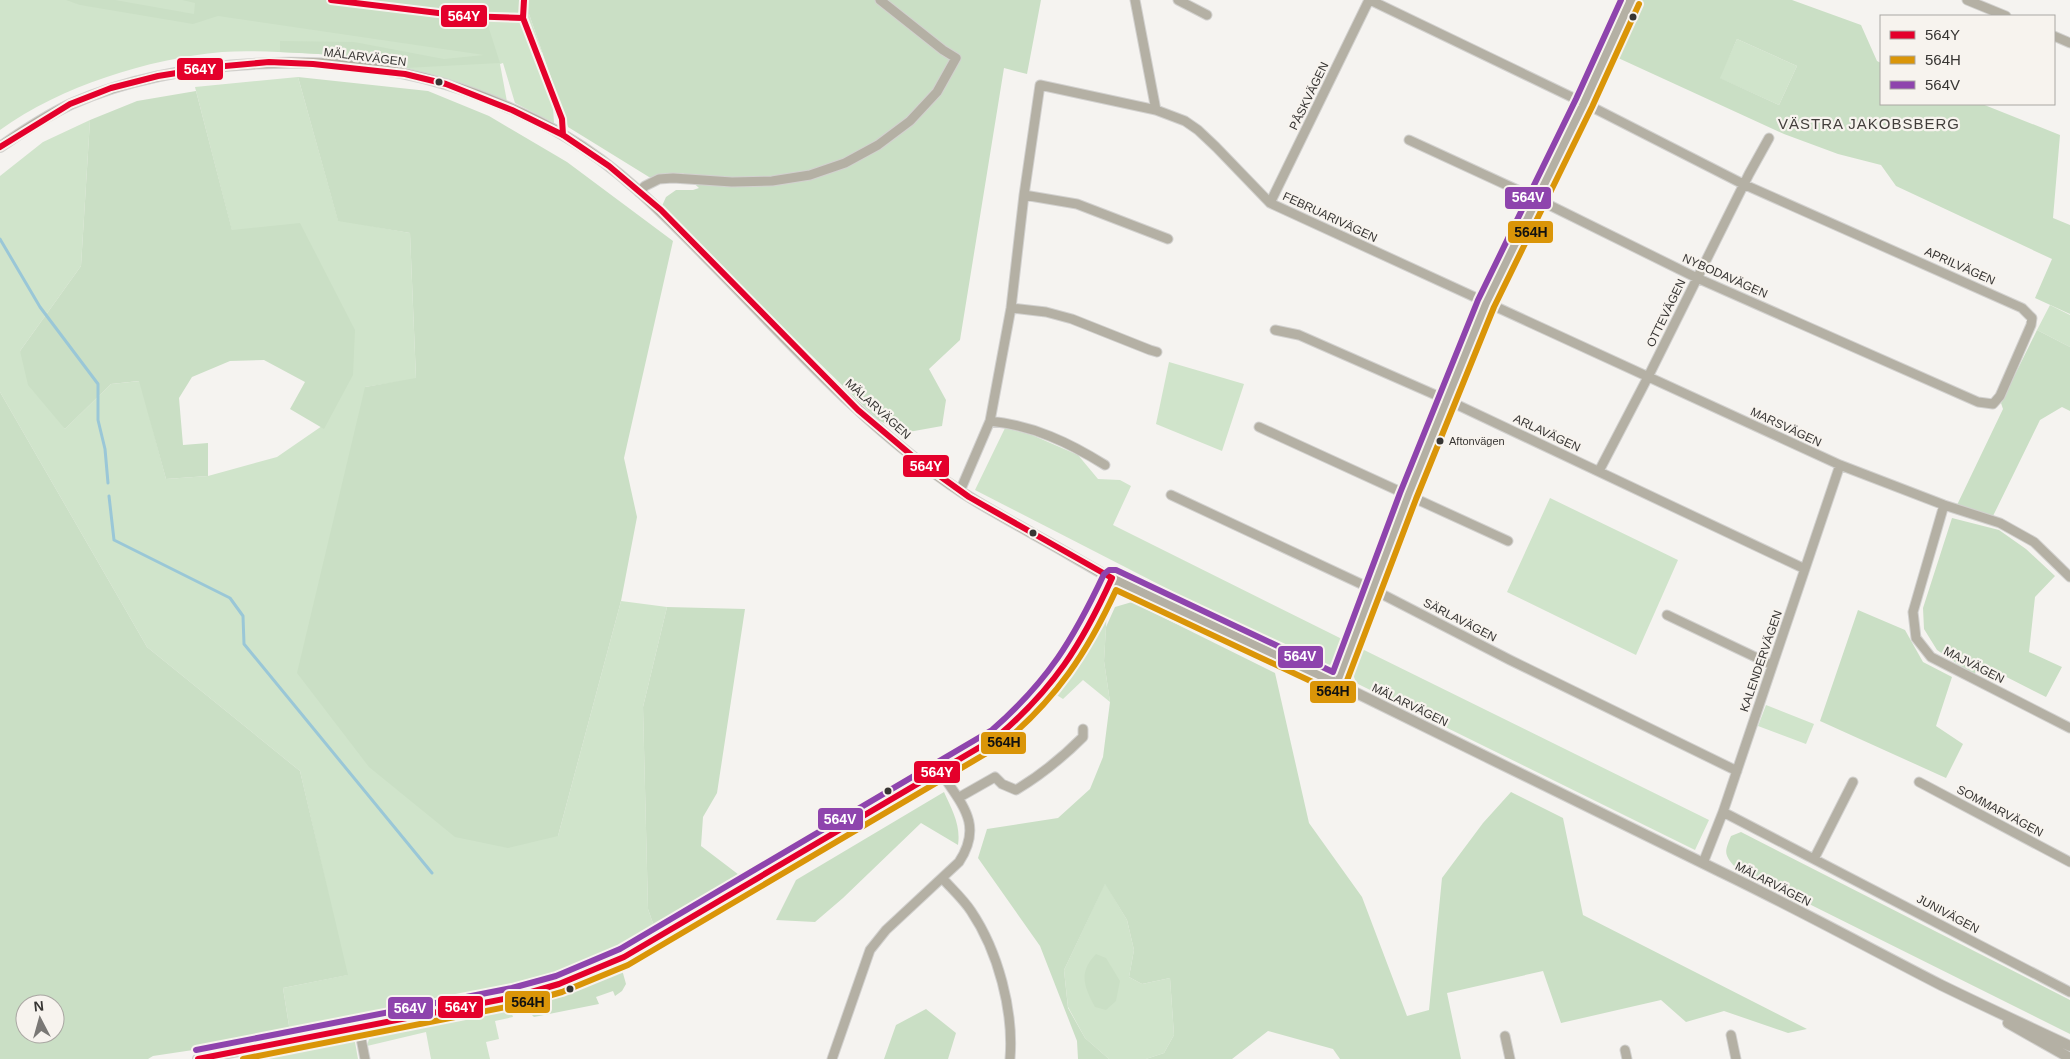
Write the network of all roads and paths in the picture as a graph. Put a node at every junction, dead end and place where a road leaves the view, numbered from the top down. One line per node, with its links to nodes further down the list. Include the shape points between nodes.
1 (880, 0): 17 (street, via 956,58 937,92 910,121 878,145 845,163 810,175 772,182 659,179)
2 (1135, 0): 12 (street)
3 (1178, 0): 7 (street)
4 (1370, 0): 11 (street, APRILVÄGEN); 20 (street, PÅSKVÄGEN)
5 (1631, 0): 11 (street)
6 (1968, 0): 8 (street)
7 (1207, 15)
8 (2004, 15)
9 (2055, 36): 10 (street)
10 (2070, 43)
11 (1584, 103): 16 (street, APRILVÄGEN); 19 (street)
12 (1156, 110): 18 (street, FEBRUARIVÄGEN, via 1040,85); 20 (street, FEBRUARIVÄGEN, via 1185,121 1198,130)
13 (1769, 138): 16 (street, OTTEVÄGEN)
14 (1409, 140): 19 (street, NYBODAVÄGEN)
15 (0, 147): 17 (street, MÄLARVÄGEN, via 70,104 111,88 214,67 270,62 322,64 405,74 446,84 495,103 564,135 609,166)
16 (1744, 184): 22 (street, OTTEVÄGEN); 27 (street, APRILVÄGEN, via 2022,308 2032,318)
17 (639, 192): 35 (street, MÄLARVÄGEN, via 661,210 858,410)
18 (1024, 195): 21 (street, via 1077,204); 24 (street)
19 (1537, 199): 22 (street, NYBODAVÄGEN); 23 (street)
20 (1270, 203): 23 (street, FEBRUARIVÄGEN)
21 (1168, 239)
22 (1697, 278): 27 (street, NYBODAVÄGEN, via 1978,402 1993,404); 28 (street, OTTEVÄGEN)
23 (1486, 303): 28 (street, MARSVÄGEN); 29 (street)
24 (1011, 308): 26 (street, via 1072,319); 30 (street)
25 (1275, 330): 29 (street, ARLAVÄGEN, via 1299,335)
26 (1158, 352)
27 (2015, 363)
28 (1648, 377): 33 (street, MARSVÄGEN); 34 (street, OTTEVÄGEN)
29 (1447, 400): 34 (street, ARLAVÄGEN); 37 (street)
30 (990, 421): 32 (street, via 1015,424 1053,436); 35 (street)
31 (1259, 427): 37 (street)
32 (1104, 465)
33 (1840, 465): 38 (street, MARSVÄGEN); 40 (street, KALENDERVÄGEN)
34 (1599, 471): 40 (street, ARLAVÄGEN)
35 (960, 491): 42 (street, MÄLARVÄGEN)
36 (1171, 495): 43 (street, SÄRLAVÄGEN)
37 (1408, 496): 39 (street); 43 (street)
38 (1944, 505): 41 (street, MARSVÄGEN, via 2000,524 2034,542); 47 (street, MAJVÄGEN, via 1913,612 1916,638 1932,657)
39 (1508, 541)
40 (1805, 569): 45 (street, KALENDERVÄGEN)
41 (2070, 577)
42 (1112, 578): 46 (street, MÄLARVÄGEN); 49 (street, via 1073,652 1040,697 997,737)
43 (1374, 590): 46 (street); 50 (street, SÄRLAVÄGEN)
44 (1667, 616): 45 (street)
45 (1772, 665): 50 (street, KALENDERVÄGEN)
46 (1338, 684): 57 (street, MÄLARVÄGEN)
47 (2070, 728)
48 (1083, 729): 53 (street, via 1083,737 1062,758 1016,790 995,778)
49 (940, 771): 53 (street); 61 (street, via 624,957 558,984 514,997)
50 (1737, 771): 54 (street, KALENDERVÄGEN)
51 (1853, 782): 55 (street)
52 (1919, 782): 56 (street, SOMMARVÄGEN)
53 (958, 798): 58 (street, via 968,815 968,848)
54 (1723, 812): 55 (street, JUNIVÄGEN); 57 (street, KALENDERVÄGEN)
55 (1814, 859): 60 (street, JUNIVÄGEN)
56 (2070, 862)
57 (1703, 863): 59 (street, MÄLARVÄGEN)
58 (943, 878): 69 (street, via 886,930 870,950); 70 (street, via 970,911 990,947 1011,1027)
59 (1946, 988): 64 (street, MÄLARVÄGEN); 66 (street, MÄLARVÄGEN)
60 (2070, 992)
61 (359, 1028): 65 (street); 68 (street)
62 (1731, 1035): 72 (street)
63 (1505, 1036): 71 (street)
64 (2070, 1046)
65 (224, 1057): 67 (street)
66 (2070, 1058)
67 (198, 1059)
68 (365, 1059)
69 (832, 1059)
70 (1010, 1059)
71 (1510, 1059)
72 (1736, 1059)

